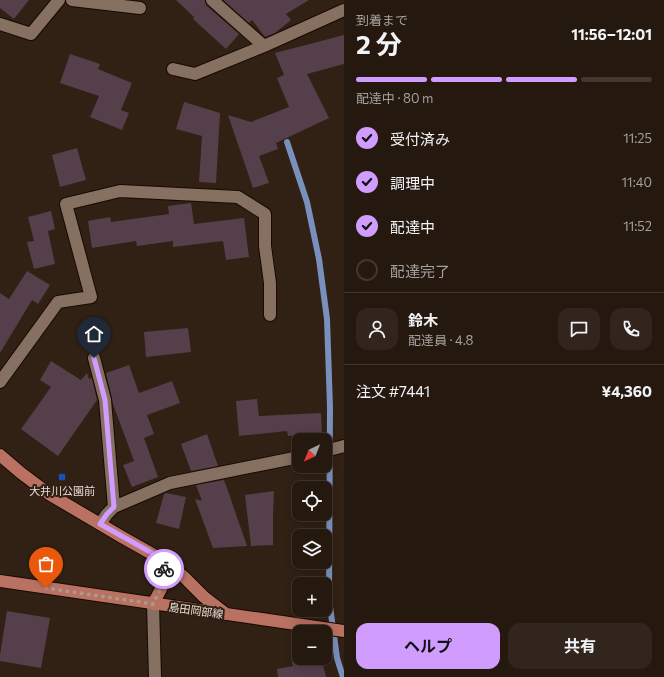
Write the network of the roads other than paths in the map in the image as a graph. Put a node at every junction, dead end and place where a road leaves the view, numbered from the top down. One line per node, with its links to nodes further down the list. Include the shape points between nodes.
1 (59, 0): 6 (street, via 31,34)
2 (72, 0): 5 (street)
3 (212, 0): 7 (street)
4 (341, 7): 7 (street)
5 (140, 8)
6 (0, 24)
7 (264, 46): 8 (street, via 195,74)
8 (173, 69)
9 (270, 315): 11 (street, via 265,214 238,197 120,191 66,204 91,297 58,302)
10 (94, 358): 16 (street, via 105,400)
11 (0, 382)
12 (343, 446): 13 (street)
13 (332, 449)
14 (0, 455): 17 (main road, via 49,494)
15 (292, 458): 16 (street, via 170,483)
16 (114, 507): 17 (street)
17 (100, 524): 18 (main road)
18 (161, 558): 20 (main road, via 165,575); 21 (main road)
19 (0, 581): 20 (main road, 島田岡部線)
20 (153, 604): 21 (main road, 島田岡部線); 23 (street)
21 (226, 614): 22 (main road, 島田岡部線)
22 (344, 632)
23 (155, 677)

